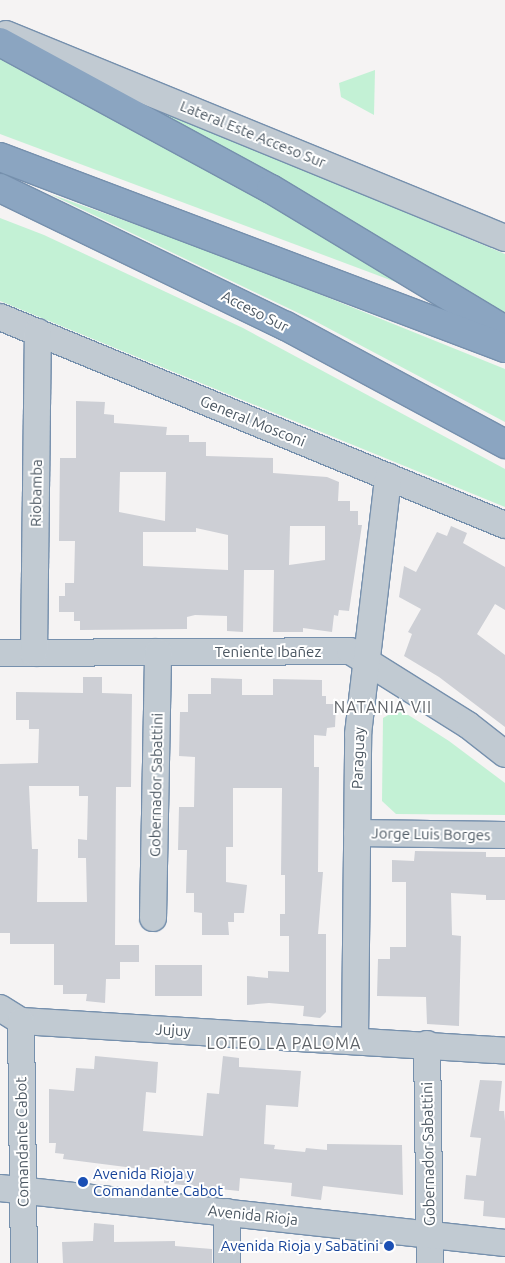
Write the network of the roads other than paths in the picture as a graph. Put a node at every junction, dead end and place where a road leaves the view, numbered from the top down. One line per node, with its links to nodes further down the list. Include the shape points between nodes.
1 (0, 32): 7 (street, Lateral Este Acceso Sur)
2 (0, 42): 9 (highway, via 271,189)
3 (0, 157): 11 (highway)
4 (0, 188): 6 (highway, Acceso Sur)
5 (0, 202): 6 (highway)
6 (102, 236): 12 (highway, Acceso Sur, via 302,334)
7 (505, 238)
8 (0, 317): 10 (street, General Mosconi)
9 (505, 330)
10 (38, 332): 13 (street, General Mosconi); 17 (street, Riobamba)
11 (505, 348)
12 (505, 444)
13 (388, 477): 14 (street, General Mosconi); 18 (street, Paraguay)
14 (505, 525)
15 (158, 652): 17 (street, Teniente Ibañez); 18 (street, Teniente Ibañez, via 350,651); 22 (street, Gobernador Sabattini)
16 (0, 653): 17 (street, Teniente Ibañez)
17 (34, 653)
18 (366, 661): 19 (street, Teniente Ibañez, via 468,725); 20 (street, Paraguay, via 358,734)
19 (505, 754)
20 (357, 834): 21 (street, Jorge Luis Borges); 24 (street, Paraguay)
21 (505, 835)
22 (153, 918)
23 (10, 1015): 24 (street, Jujuy); 27 (street, Comandante Cabot)
24 (355, 1040): 25 (street, Jujuy)
25 (427, 1044): 26 (street, Jujuy); 29 (street, Gobernador Sabattini)
26 (505, 1051)
27 (11, 1189): 28 (street, Avenida Rioja); 31 (street, Comandante Cabot)
28 (227, 1212): 29 (street, Avenida Rioja); 32 (street)
29 (429, 1234): 30 (street, Avenida Rioja); 33 (street, Gobernador Sabattini)
30 (505, 1243)
31 (24, 1263)
32 (227, 1263)
33 (430, 1263)

